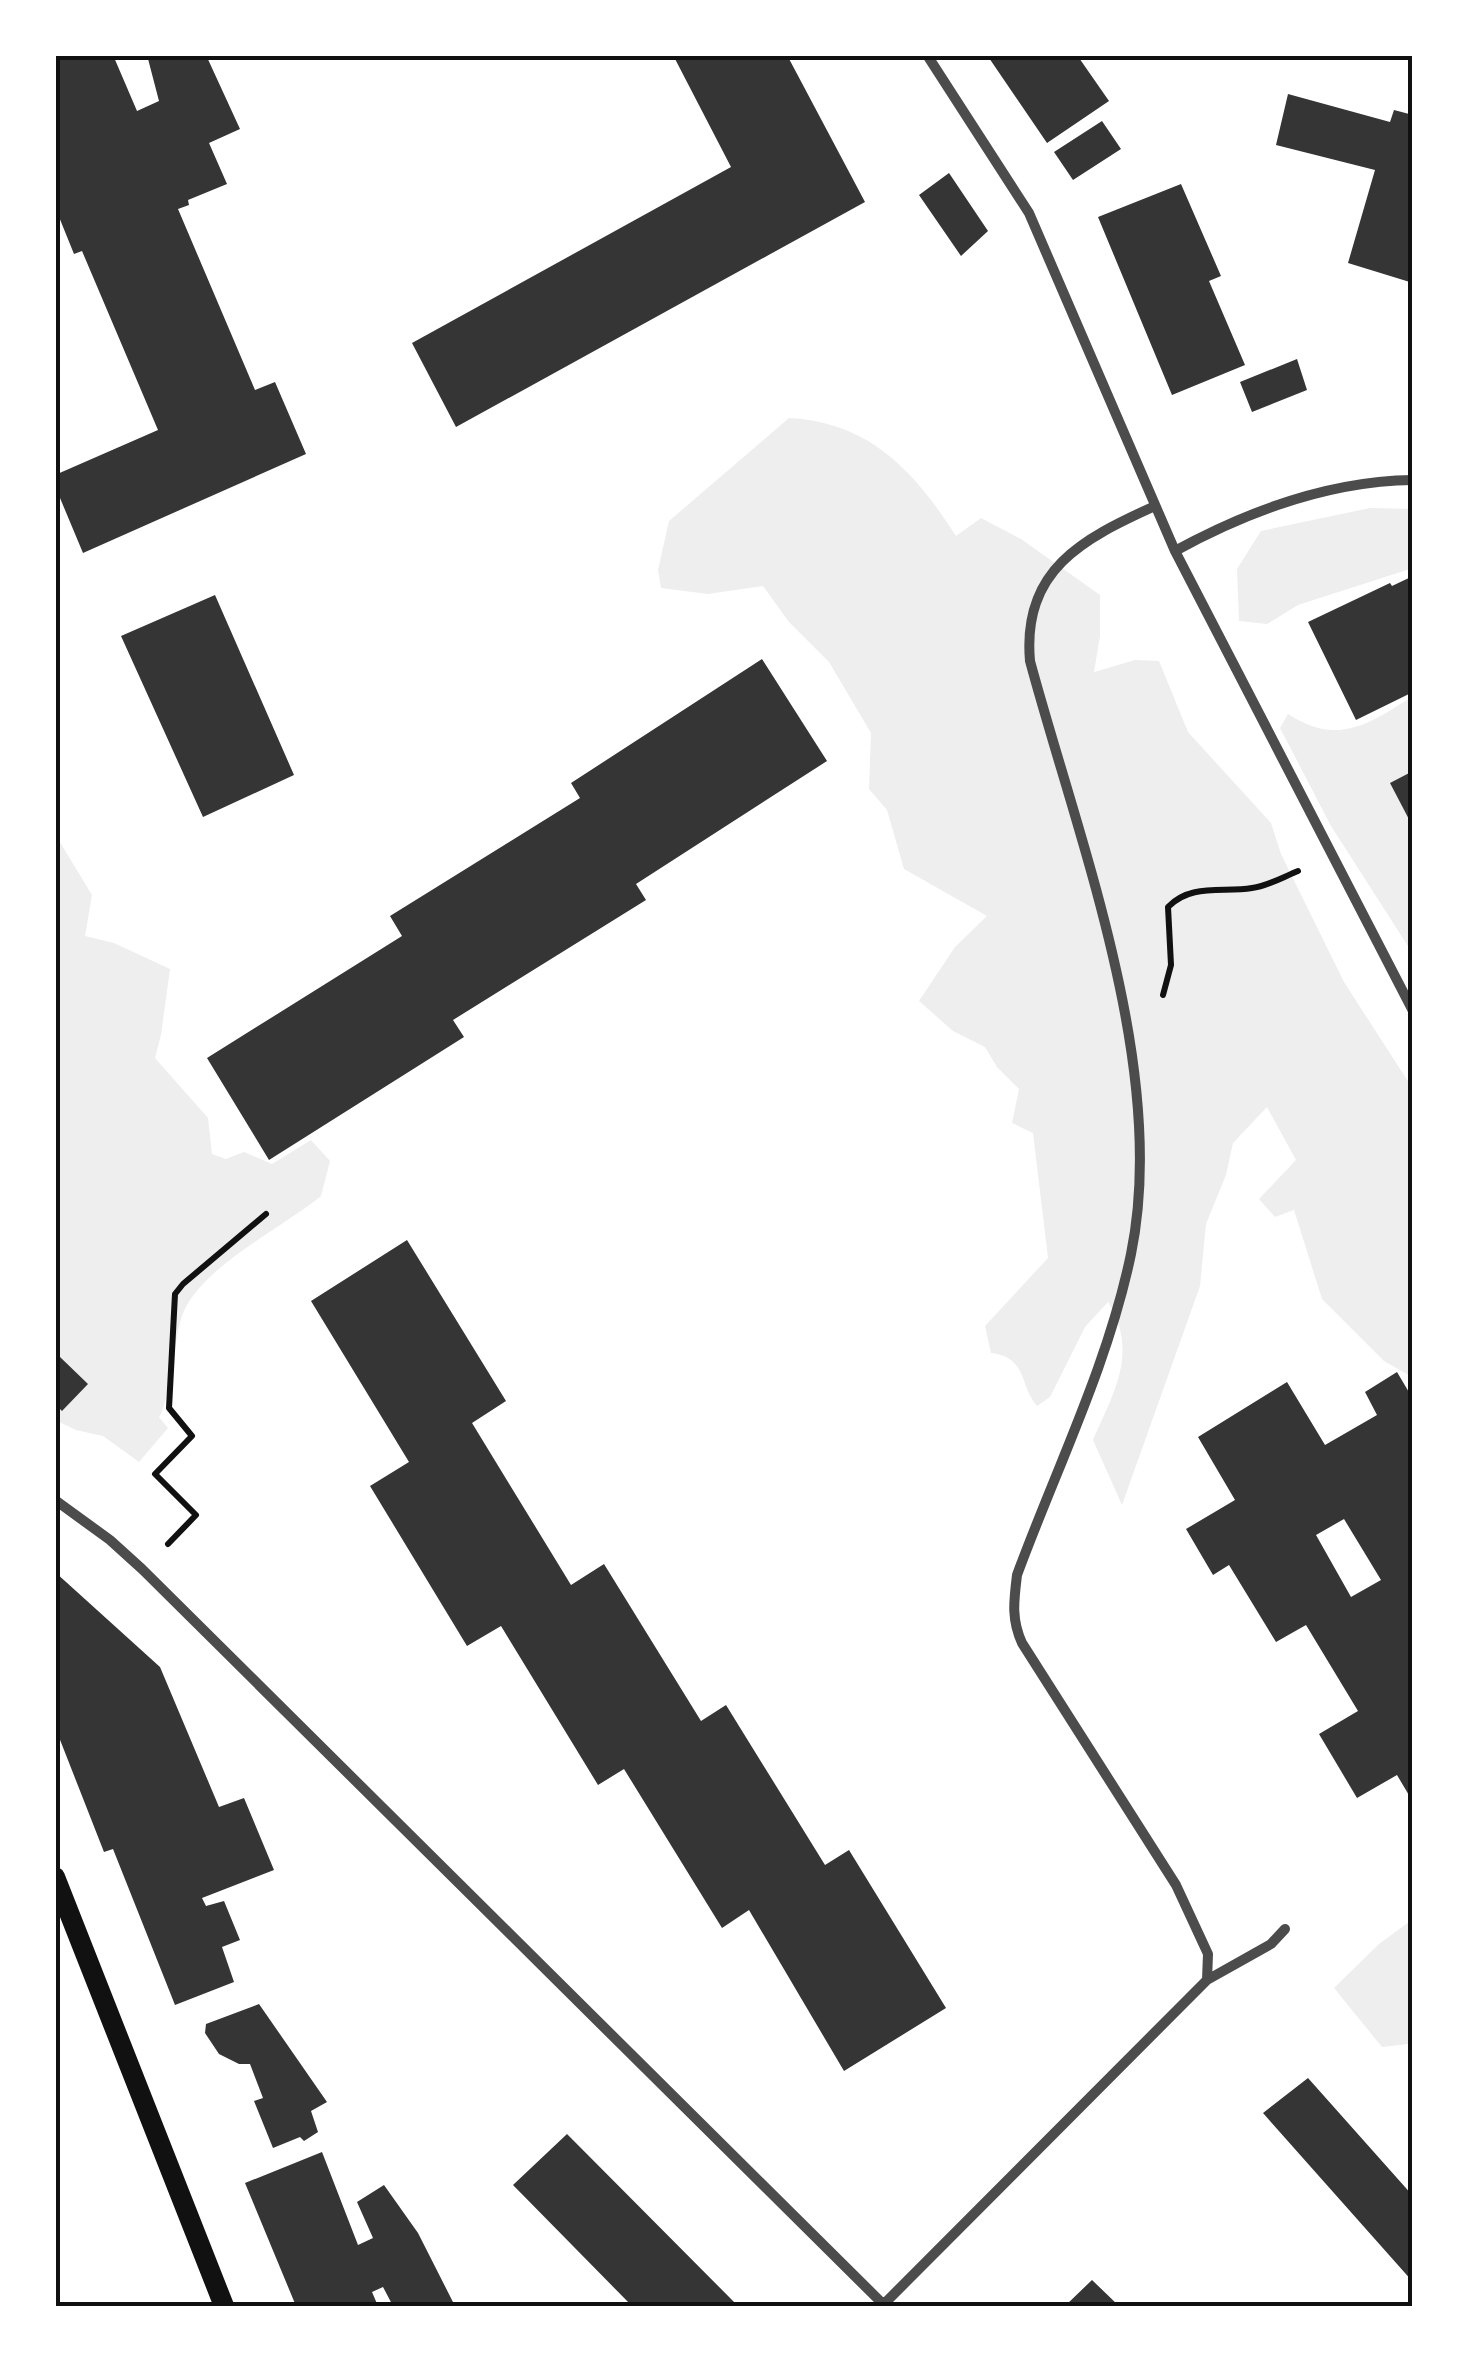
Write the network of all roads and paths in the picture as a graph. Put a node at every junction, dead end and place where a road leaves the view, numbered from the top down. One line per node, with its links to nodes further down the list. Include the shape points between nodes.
1 (927, 55): 3 (street, via 1029,213)
2 (1413, 480): 4 (street, via 1288,501)
3 (1155, 506): 4 (street); 7 (street, via 1092,536 1053,570 1034,606 1028,644)
4 (1175, 550): 5 (street)
5 (1332, 857): 6 (street); 7 (path, via 1258,888 1179,896 1168,908 1171,965 1158,1009)
6 (1413, 1011)
7 (1126, 1026): 13 (street, via 1142,1156 1132,1252 1112,1327 1017,1576 1013,1609 1016,1628 1176,1884 1208,1954)
8 (266, 1214): 10 (path, via 182,1284 172,1305 170,1408 192,1436 155,1474 196,1515)
9 (55, 1500): 14 (street, via 142,1569)
10 (189, 1524)
11 (55, 1877): 15 (main road)
12 (1285, 1929): 13 (street)
13 (1207, 1980): 14 (street)
14 (884, 2305)
15 (224, 2306)

